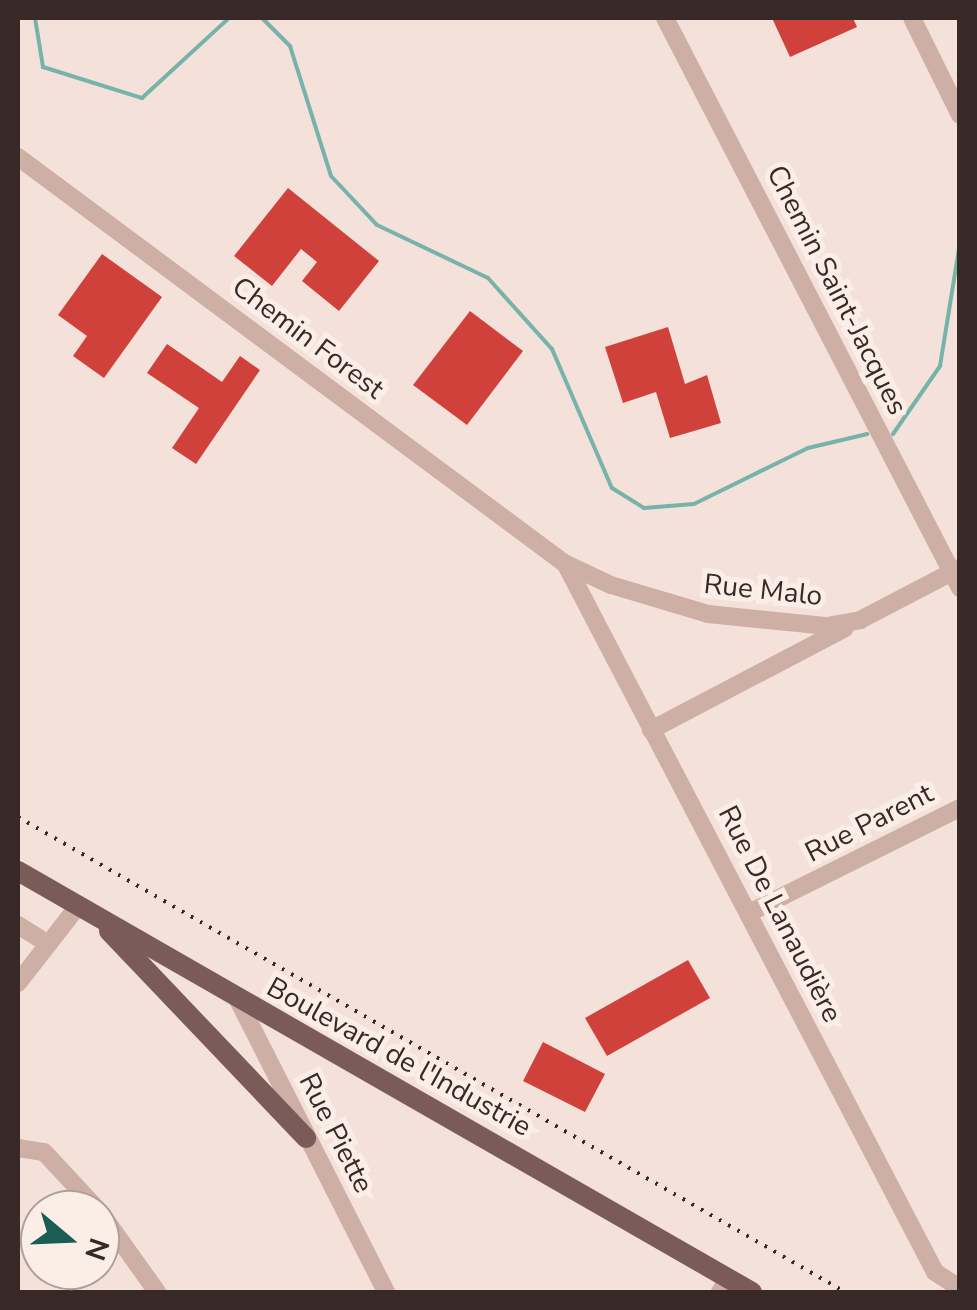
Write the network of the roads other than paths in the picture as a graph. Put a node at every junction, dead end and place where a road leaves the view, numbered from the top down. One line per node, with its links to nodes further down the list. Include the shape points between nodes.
1 (665, 18): 6 (street, Chemin Saint-Jacques)
2 (912, 18): 3 (street)
3 (960, 114)
4 (18, 157): 5 (street, Chemin Forest)
5 (564, 563): 7 (street, Rue Malo, via 642,598 708,614 827,626); 8 (street, Rue De Lanaudière)
6 (957, 576): 7 (street, Rue Malo)
7 (860, 620): 8 (street)
8 (651, 730): 12 (street, Rue De Lanaudière)
9 (960, 808): 12 (street, Rue Parent)
10 (18, 872): 11 (main road, Boulevard de l'Industrie)
11 (86, 911): 14 (street); 16 (main road, Boulevard de l'Industrie); 17 (main road)
12 (749, 914): 22 (street, Rue De Lanaudière, via 930,1265)
13 (18, 925): 14 (street)
14 (47, 943): 15 (street)
15 (18, 983)
16 (237, 998): 17 (street, Rue Piette); 21 (main road, Boulevard de l'Industrie)
17 (306, 1138): 24 (street, Rue Piette)
18 (18, 1148): 19 (street, via 44,1152)
19 (79, 1190)
20 (120, 1240): 23 (street)
21 (724, 1286): 25 (main road, Boulevard de l'Industrie)
22 (955, 1287)
23 (157, 1292)
24 (386, 1292)
25 (752, 1292)

